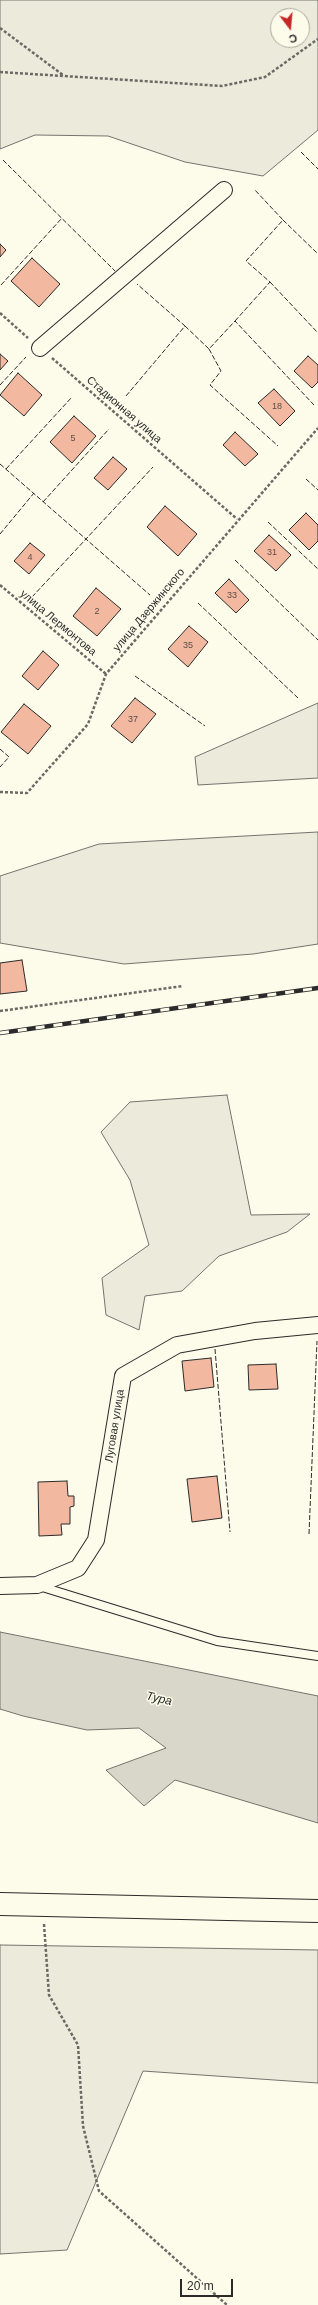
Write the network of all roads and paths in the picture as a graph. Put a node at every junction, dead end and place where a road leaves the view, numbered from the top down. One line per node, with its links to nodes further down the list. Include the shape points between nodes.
1 (0, 28): 4 (path)
2 (318, 39): 4 (path, via 265,77 222,86)
3 (0, 72): 4 (path)
4 (63, 76)
5 (224, 190): 7 (street)
6 (0, 313): 7 (path, Стадионная улица)
7 (40, 348): 9 (path, Стадионная улица)
8 (318, 428): 9 (path, улица Дзержинского)
9 (237, 519): 11 (path, улица Дзержинского)
10 (0, 585): 11 (path, улица Лермонтова)
11 (106, 674): 12 (path, улица Дзержинского, via 88,724 26,793)
12 (0, 792)
13 (183, 986): 14 (path)
14 (0, 1011)
15 (318, 1325): 16 (street, Луговая улица, via 255,1331 177,1345 123,1376 96,1540 78,1568)
16 (37, 1585): 17 (street, Луговая улица); 18 (lane, via 217,1641)
17 (0, 1586)
18 (318, 1656)
19 (0, 1904): 20 (main road)
20 (43, 1905): 21 (main road); 22 (path, via 49,1995 78,2045 83,2126 99,2191)
21 (318, 1911)
22 (227, 2305)

